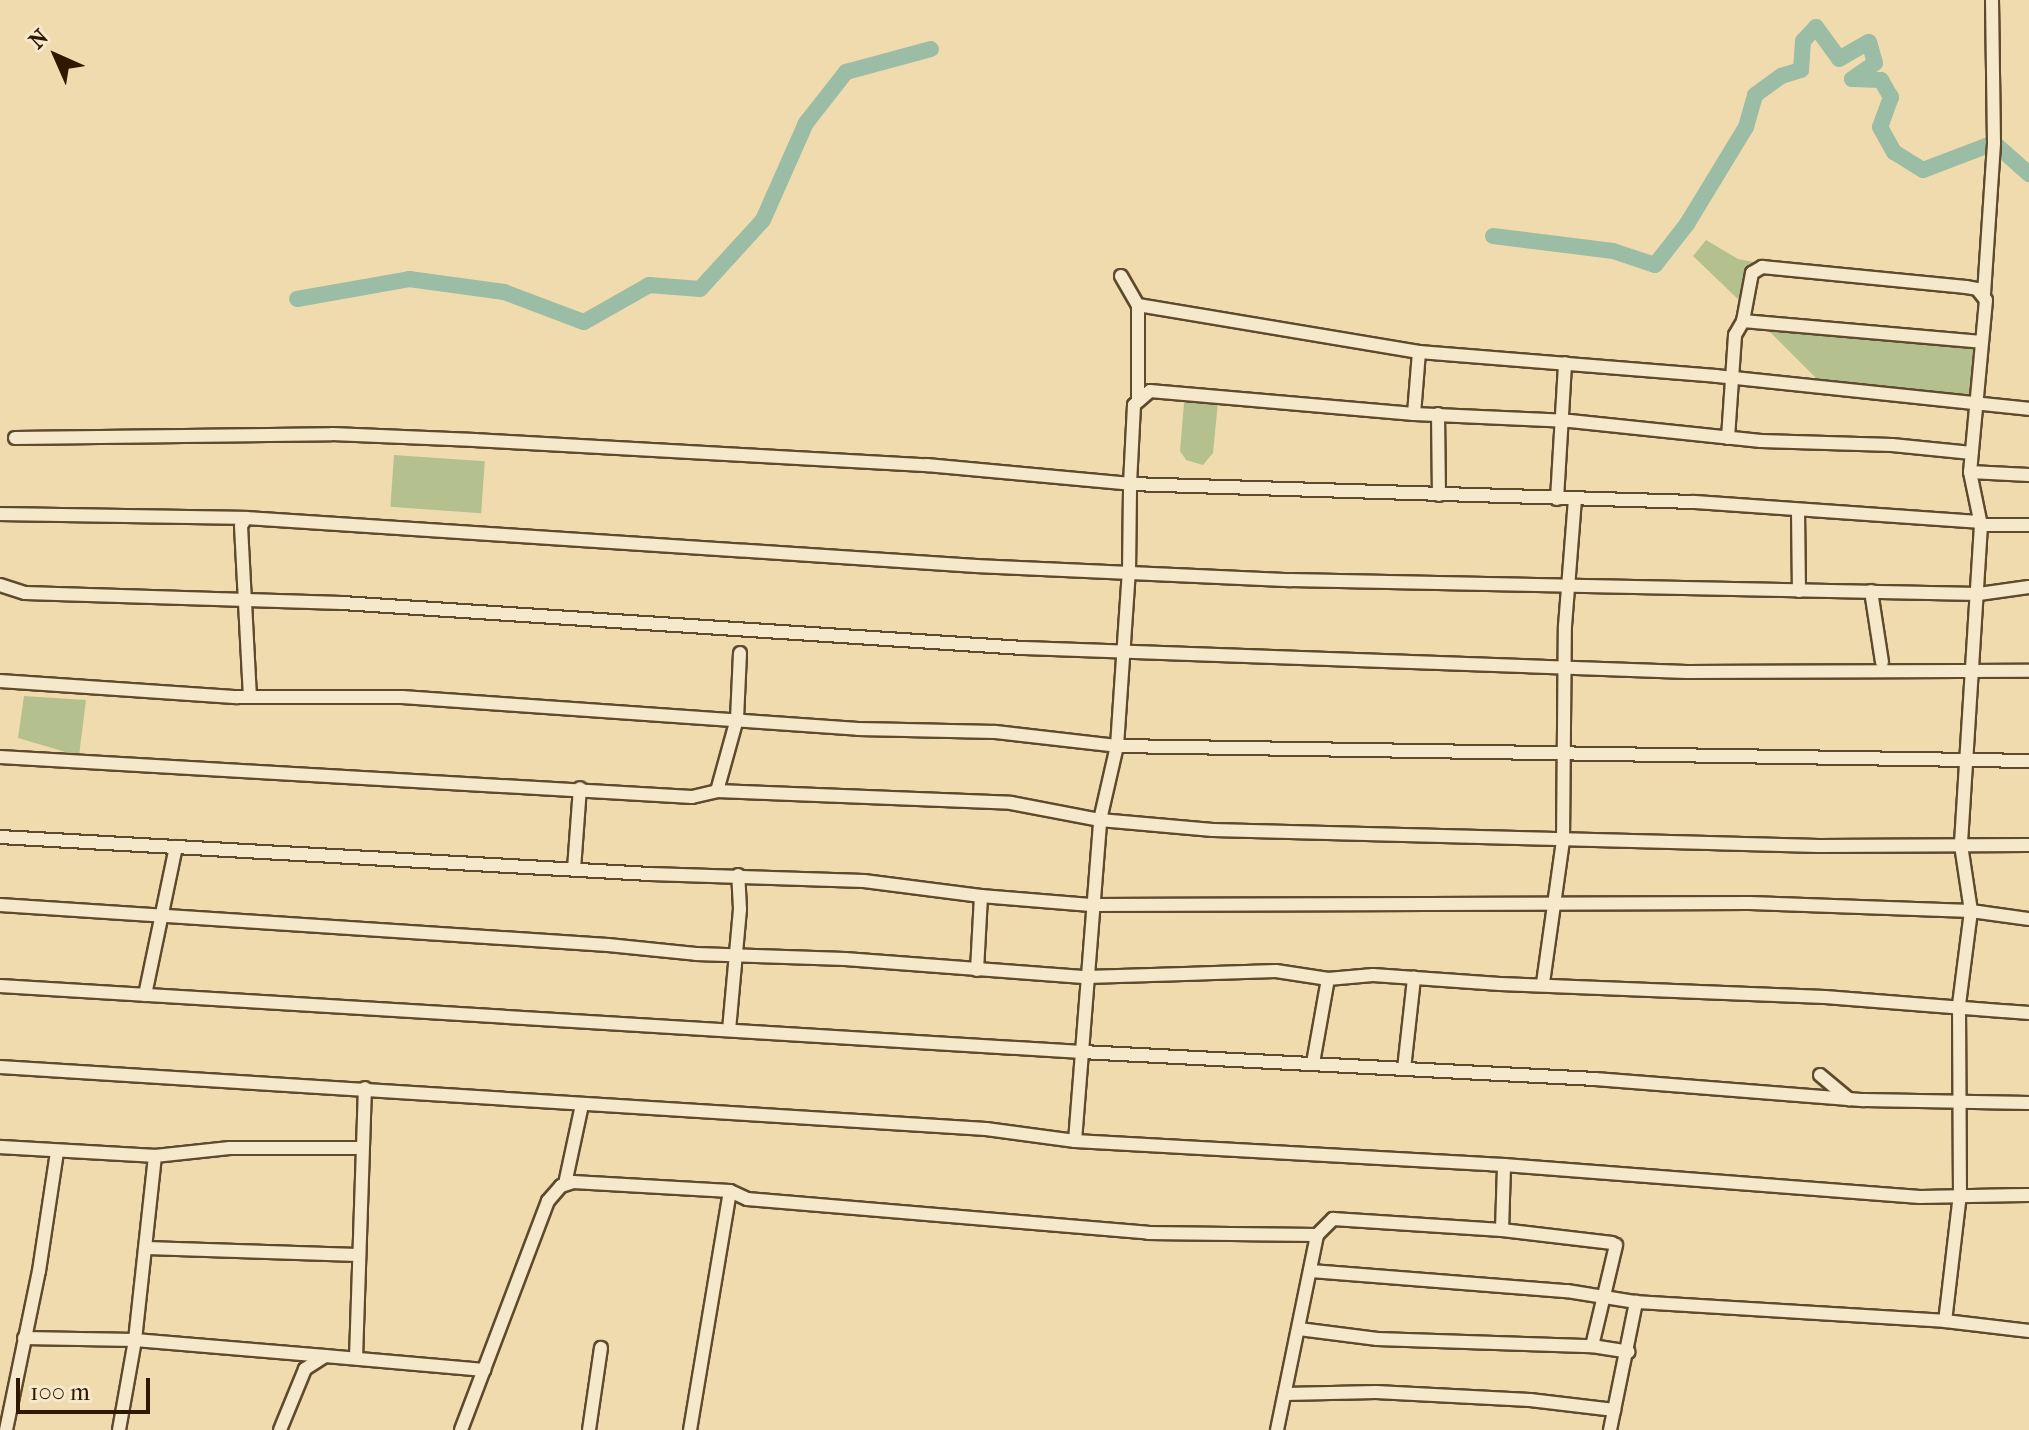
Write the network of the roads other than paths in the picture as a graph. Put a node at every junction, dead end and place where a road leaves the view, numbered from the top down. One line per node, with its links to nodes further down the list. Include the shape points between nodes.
1 (1992, 0): 3 (street, via 1994,143)
2 (1121, 276): 4 (street)
3 (1984, 294): 5 (street, via 1966,287 1762,267 1752,273); 6 (street)
4 (1138, 305): 7 (street); 10 (street)
5 (1743, 321): 6 (street); 9 (street, via 1735,335)
6 (1981, 342): 11 (street)
7 (1419, 352): 8 (street); 13 (street)
8 (1565, 363): 9 (street); 15 (street)
9 (1732, 378): 11 (street); 17 (street)
10 (1138, 399): 13 (street, via 1150,391); 21 (street)
11 (1974, 403): 12 (street); 18 (street)
12 (2029, 409)
13 (1414, 414): 14 (street)
14 (1438, 414): 15 (street); 22 (street)
15 (1562, 420): 17 (street); 23 (street)
16 (15, 438): 21 (street, via 332,434 927,465)
17 (1728, 438): 18 (street)
18 (1972, 453): 19 (street)
19 (1970, 472): 20 (street); 28 (street)
20 (2029, 475)
21 (1130, 484): 22 (street); 30 (street)
22 (1439, 495): 23 (street)
23 (1557, 499): 24 (street)
24 (1575, 499): 25 (street); 32 (street)
25 (1798, 511): 28 (street); 34 (street)
26 (0, 514): 27 (street)
27 (246, 518): 30 (street); 37 (street, via 241,526)
28 (1980, 523): 29 (street); 36 (street)
29 (2029, 525)
30 (1129, 572): 32 (street); 38 (street)
31 (0, 585): 37 (street, via 25,593)
32 (1567, 586): 34 (street); 41 (street)
33 (2029, 587): 36 (street)
34 (1799, 591): 35 (street)
35 (1871, 591): 36 (street); 40 (street)
36 (1979, 594): 42 (street)
37 (247, 602): 38 (street, via 342,603); 45 (street)
38 (1125, 651): 41 (street); 47 (street)
39 (740, 653): 46 (street)
40 (1882, 662)
41 (1565, 667): 42 (street, via 1807,673); 48 (street)
42 (1974, 668): 43 (street); 51 (street)
43 (2029, 671)
44 (0, 681): 45 (street)
45 (250, 697): 46 (street, via 402,697)
46 (737, 719): 47 (street, via 995,732); 53 (street)
47 (1117, 746): 48 (street); 54 (street)
48 (1564, 753): 51 (street); 56 (street)
49 (0, 757): 52 (street)
50 (2029, 761): 51 (street)
51 (1966, 762): 58 (street)
52 (580, 788): 53 (street, via 692,797); 62 (street)
53 (717, 791): 54 (street, via 1011,803)
54 (1100, 820): 56 (street, via 1213,830); 67 (street)
55 (0, 837): 60 (street)
56 (1563, 841): 58 (street); 65 (street)
57 (342, 842): 61 (street)
58 (1961, 845): 59 (street); 68 (street)
59 (2029, 845)
60 (176, 847): 61 (street); 69 (street)
61 (335, 855): 62 (street)
62 (574, 869): 63 (street)
63 (738, 875): 64 (street, via 864,881); 71 (street)
64 (981, 896): 67 (street); 72 (street)
65 (1555, 902): 67 (street); 68 (street); 76 (street)
66 (0, 905): 69 (street)
67 (1091, 905): 73 (street)
68 (1971, 911): 70 (street); 79 (street)
69 (162, 915): 71 (street); 78 (street)
70 (2029, 919)
71 (734, 956): 72 (street); 81 (street)
72 (977, 970): 73 (street)
73 (1086, 977): 75 (street, via 1252,971); 82 (street)
74 (1414, 978): 75 (street); 76 (street); 85 (street)
75 (1328, 979): 83 (street)
76 (1543, 983): 79 (street)
77 (0, 986): 78 (street)
78 (145, 995): 81 (street)
79 (1959, 1005): 80 (street); 89 (street)
80 (2029, 1013)
81 (729, 1030): 82 (street)
82 (1082, 1052): 83 (street); 92 (street)
83 (1313, 1063): 85 (street)
84 (0, 1067): 87 (street)
85 (1404, 1069): 88 (street)
86 (1820, 1075): 88 (street)
87 (365, 1088): 91 (street); 94 (street)
88 (1849, 1099): 89 (street)
89 (1957, 1103): 90 (street); 100 (street)
90 (2029, 1103)
91 (582, 1105): 92 (street, via 986,1129); 98 (street)
92 (1075, 1141): 97 (street)
93 (0, 1147): 95 (street)
94 (362, 1148): 96 (street, via 230,1148); 105 (street)
95 (57, 1152): 96 (street); 112 (street)
96 (155, 1156): 104 (street)
97 (1504, 1165): 100 (street, via 1920,1197); 102 (street)
98 (565, 1184): 99 (street); 119 (street, via 548,1201)
99 (730, 1191): 103 (street, via 747,1199 1017,1224 1148,1233); 128 (street)
100 (1960, 1194): 101 (street); 109 (street)
101 (2029, 1195)
102 (1502, 1230): 103 (street, via 1333,1219); 107 (street, via 1614,1244)
103 (1317, 1235): 106 (street)
104 (145, 1248): 105 (street); 113 (street)
105 (359, 1255): 118 (street)
106 (1311, 1271): 107 (street); 110 (street)
107 (1604, 1297): 108 (street); 114 (street)
108 (1636, 1302): 109 (street); 116 (street)
109 (1945, 1321): 111 (street)
110 (1299, 1329): 114 (street, via 1377,1339); 120 (street)
111 (2029, 1331)
112 (24, 1338): 113 (street); 121 (street)
113 (135, 1340): 117 (street); 123 (street)
114 (1592, 1346): 116 (street)
115 (601, 1348): 127 (street)
116 (1629, 1352): 122 (street)
117 (325, 1356): 118 (street); 125 (street, via 305,1369)
118 (356, 1358): 119 (street)
119 (484, 1370): 126 (street)
120 (1285, 1394): 122 (street, via 1376,1392); 129 (street)
121 (4, 1403): 124 (street)
122 (1614, 1410): 130 (street)
123 (122, 1429)
124 (6, 1430)
125 (280, 1430)
126 (461, 1430)
127 (589, 1430)
128 (690, 1430)
129 (1277, 1430)
130 (1610, 1430)

